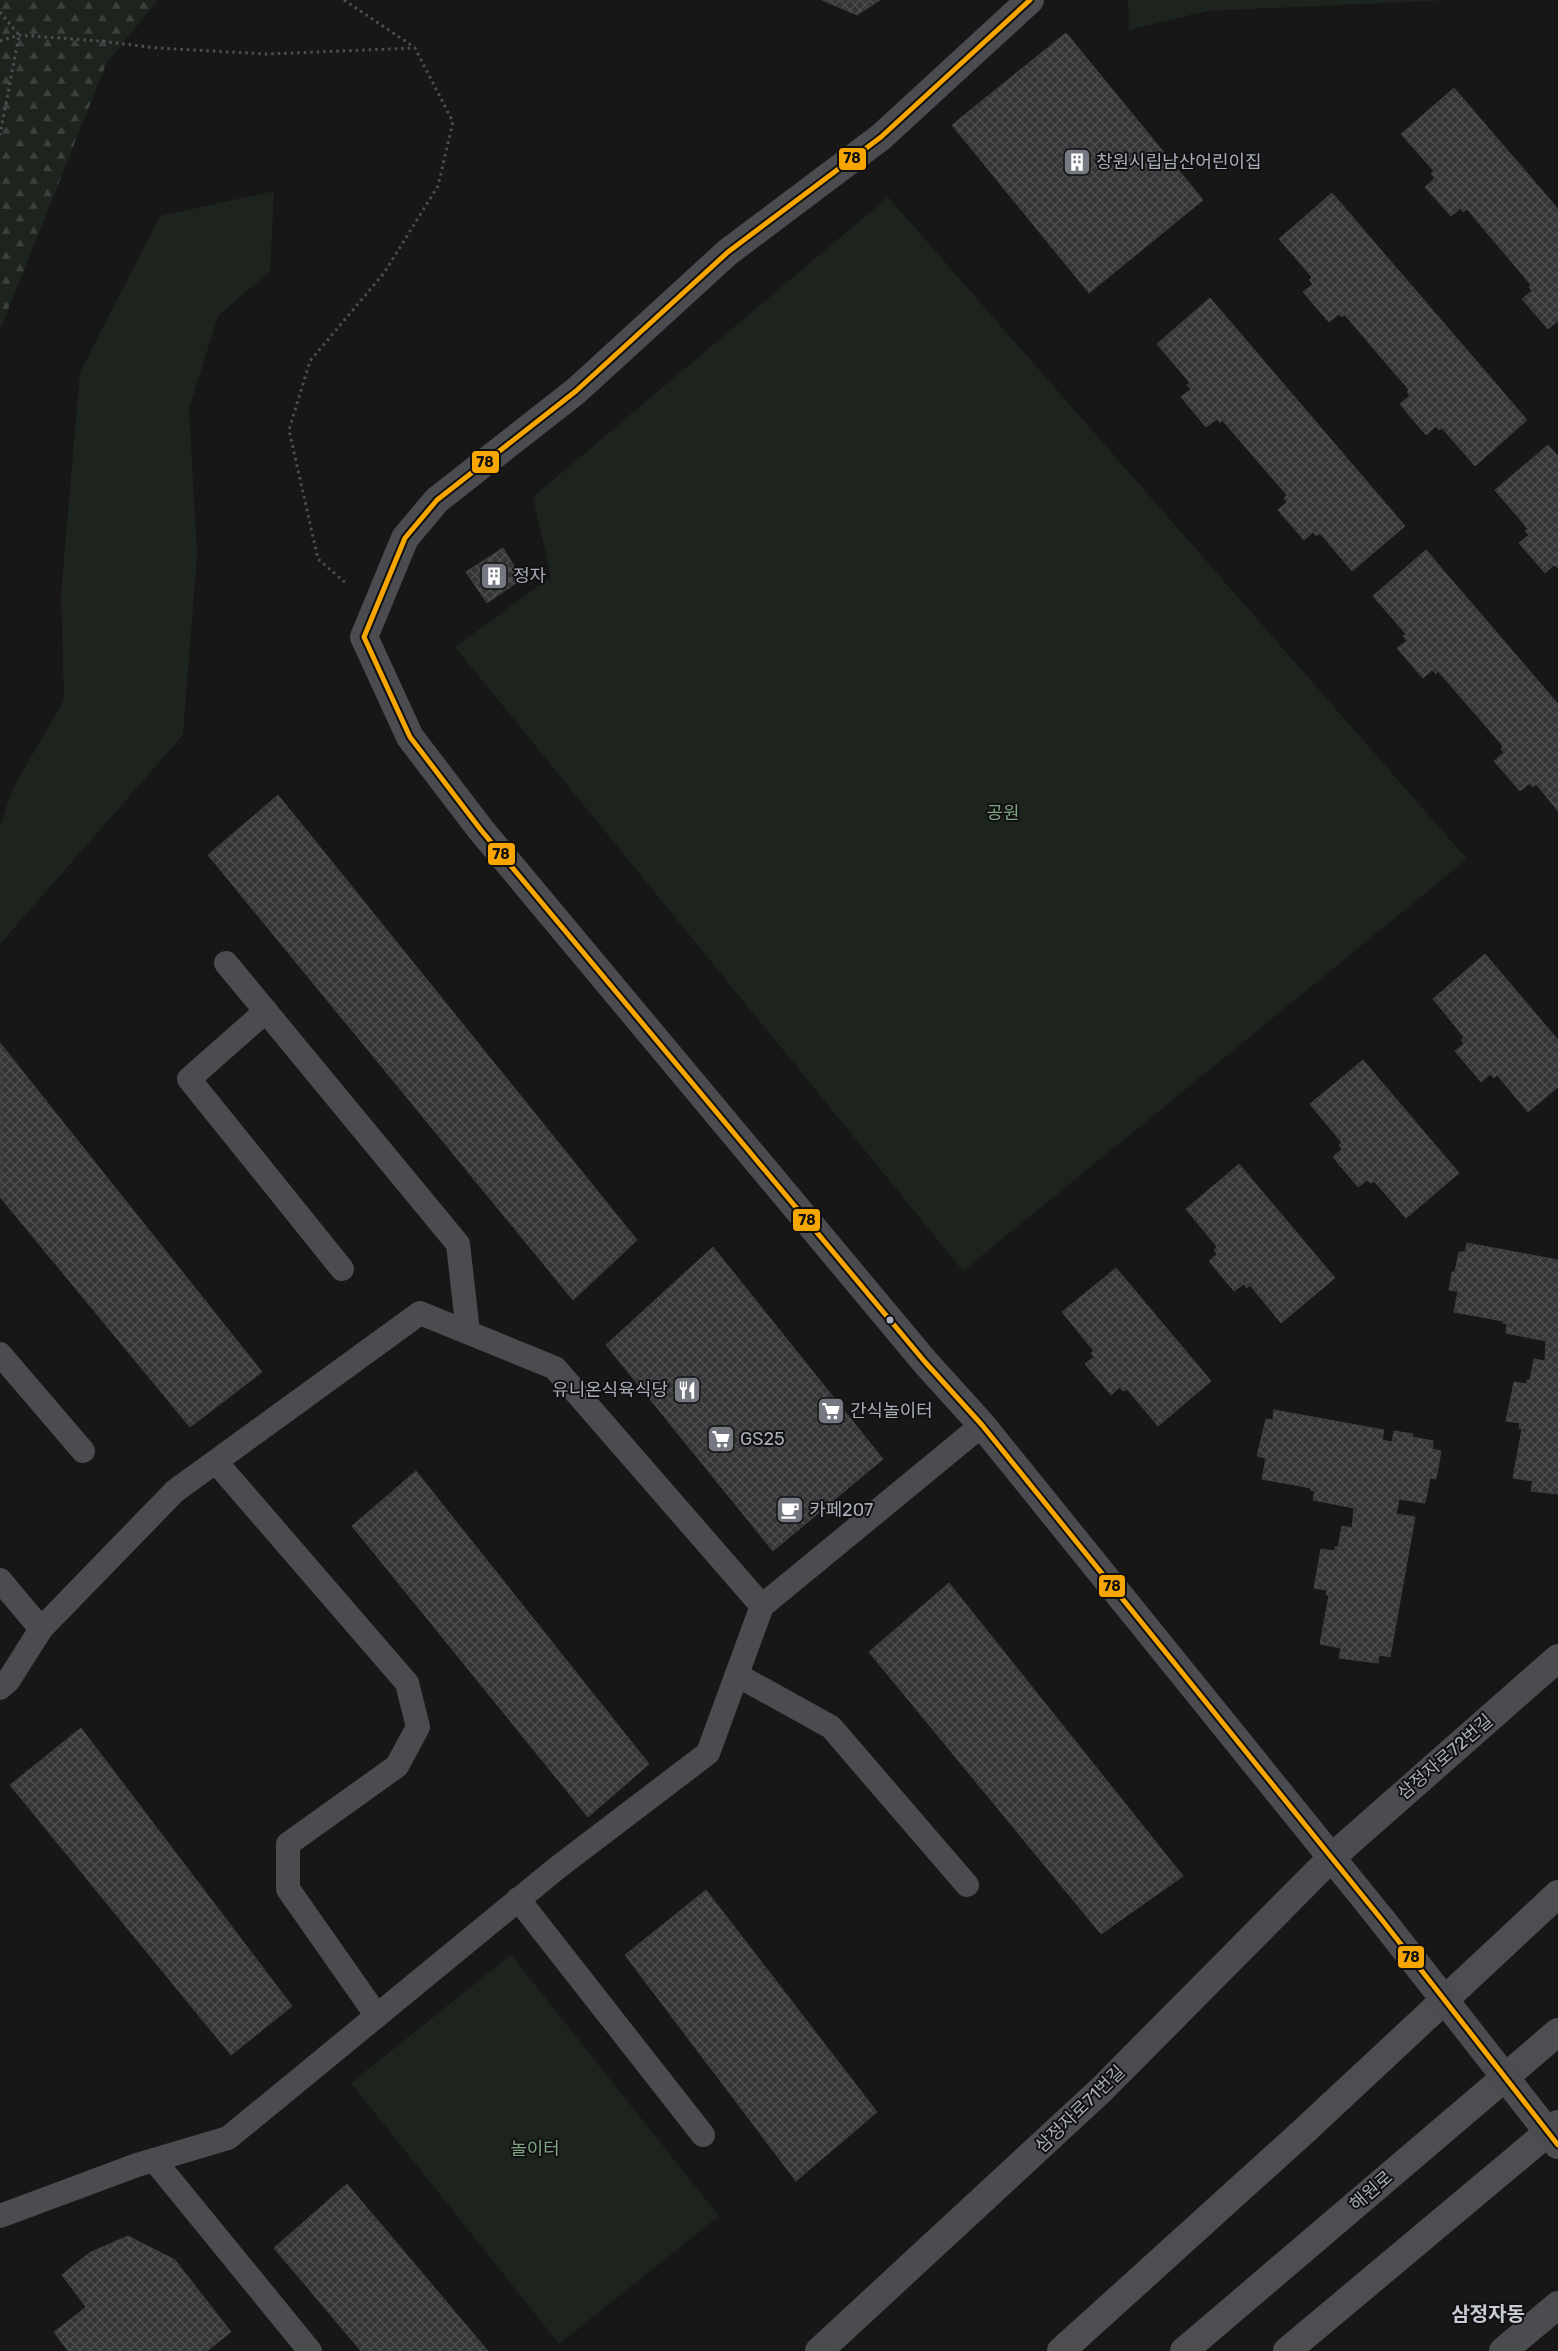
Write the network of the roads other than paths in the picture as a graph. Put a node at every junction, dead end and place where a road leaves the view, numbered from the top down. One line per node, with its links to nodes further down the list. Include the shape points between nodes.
1 (1030, 0): 7 (street, via 881,137 728,252 576,391 437,500 405,538 364,637 410,738 481,830 925,1362)
2 (226, 963): 3 (lane)
3 (266, 1011): 4 (lane, via 189,1079); 5 (lane, via 458,1244)
4 (342, 1270)
5 (468, 1332): 9 (lane, via 420,1312); 11 (lane, via 555,1368)
6 (0, 1354): 8 (lane)
7 (982, 1425): 11 (lane); 16 (street)
8 (83, 1451)
9 (216, 1462): 12 (lane, via 175,1491); 20 (lane, via 408,1683 418,1727 397,1766 288,1844 288,1889)
10 (0, 1580): 12 (lane)
11 (762, 1606): 14 (lane)
12 (41, 1629): 15 (lane, via 8,1681)
13 (1558, 1658): 16 (street, 삼정자로72번길)
14 (737, 1675): 17 (lane, via 831,1727); 19 (lane, via 708,1754)
15 (0, 1688)
16 (1332, 1857): 24 (street, bridge); 29 (street, 삼정자로71번길, via 1101,2090)
17 (967, 1885)
18 (1558, 1894): 30 (highway, via 1304,2131)
19 (518, 1899): 20 (lane); 23 (lane)
20 (377, 2016): 25 (lane, via 228,2138)
21 (1558, 2032): 31 (highway, 해원로)
22 (1558, 2124): 32 (highway)
23 (703, 2135)
24 (1558, 2145)
25 (154, 2160): 26 (lane); 28 (lane)
26 (0, 2216)
27 (1558, 2305): 33 (street)
28 (310, 2351)
29 (819, 2351)
30 (1061, 2351)
31 (1184, 2351)
32 (1287, 2351)
33 (1503, 2351)

